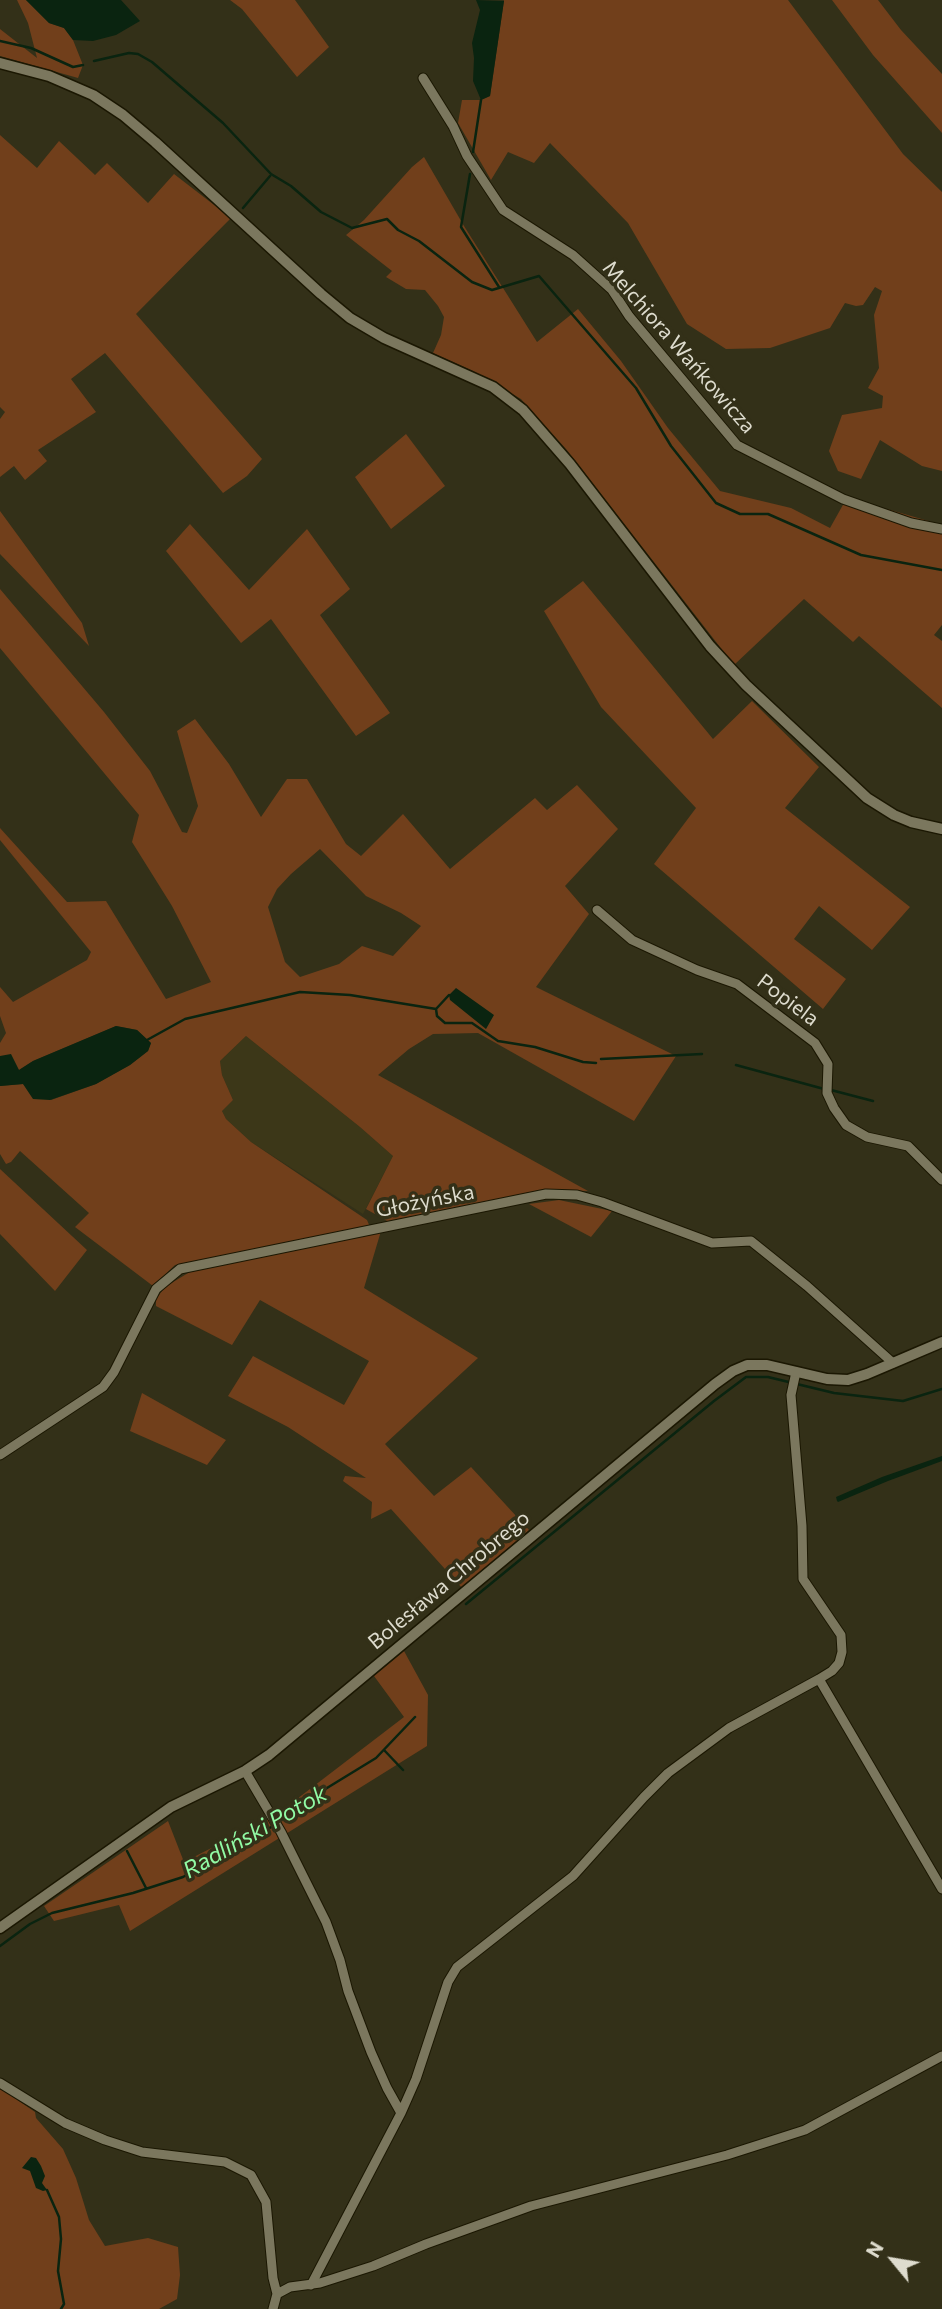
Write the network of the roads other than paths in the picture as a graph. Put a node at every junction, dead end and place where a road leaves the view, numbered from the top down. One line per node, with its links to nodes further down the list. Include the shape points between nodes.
1 (0, 63): 4 (street, via 49,76 93,95 155,142 350,318 492,387 523,410 746,685 867,798 903,819)
2 (424, 78): 3 (street, Melchiora Wańkowicza, via 503,210 573,255 612,289 629,316 737,445 844,499)
3 (942, 529)
4 (942, 829)
5 (597, 910): 6 (street, Popiela, via 632,940 737,984 815,1043 828,1064 827,1089 834,1108 846,1125 867,1137 908,1146)
6 (942, 1180)
7 (942, 1342): 8 (street, Bolesława Chrobrego)
8 (893, 1363): 9 (street, Bolesława Chrobrego, via 849,1380); 10 (street, Głożyńska, via 751,1241 712,1243 602,1202 546,1194 180,1269 156,1289 103,1387)
9 (794, 1380): 11 (street, via 791,1395 803,1579 841,1635 839,1663); 12 (street, Bolesława Chrobrego, via 767,1365 747,1365 715,1384)
10 (0, 1455)
11 (819, 1679): 13 (street); 17 (street, via 729,1728 668,1773 573,1876 457,1967)
12 (245, 1771): 14 (street, Bolesława Chrobrego, via 171,1807); 17 (street, via 326,1922 371,2052)
13 (942, 1889)
14 (0, 1928)
15 (942, 2056): 18 (street, via 805,2130 531,2206)
16 (0, 2083): 19 (street, via 65,2123 105,2140 142,2152 225,2162 251,2175 266,2202)
17 (401, 2113): 18 (street)
18 (311, 2285): 19 (street)
19 (277, 2294): 20 (street)
20 (273, 2309)

